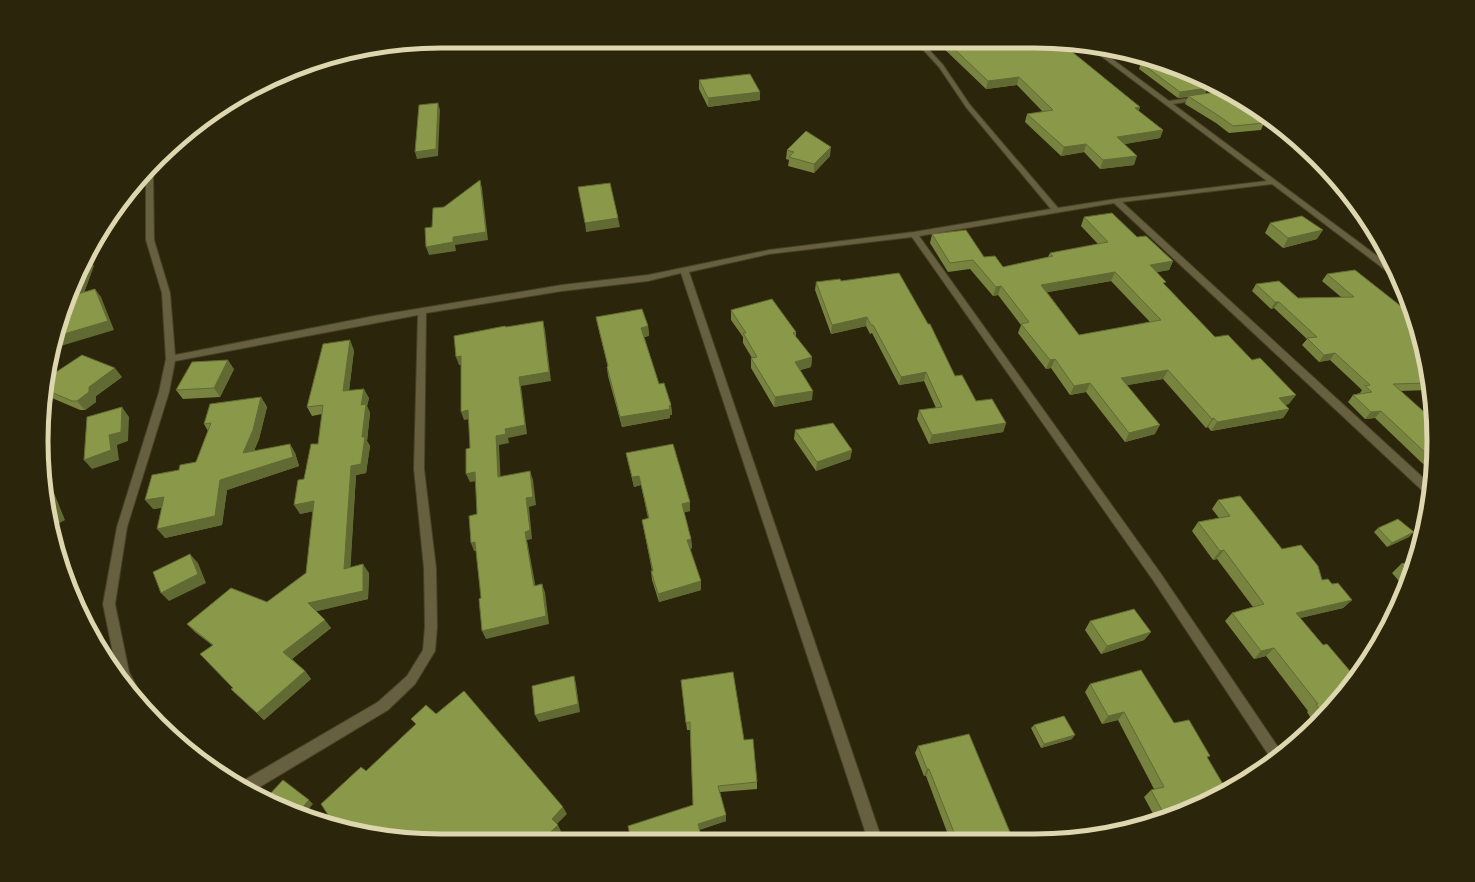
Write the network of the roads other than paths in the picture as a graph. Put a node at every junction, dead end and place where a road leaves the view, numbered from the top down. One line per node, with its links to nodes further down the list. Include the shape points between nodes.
1 (924, 48): 8 (street, via 941,66 968,106)
2 (1102, 54): 4 (street)
3 (1220, 95): 4 (street)
4 (1167, 103): 6 (street)
5 (149, 178): 13 (street, via 150,240 166,293)
6 (1274, 182): 7 (street); 10 (street)
7 (1116, 201): 8 (street); 14 (street)
8 (1056, 211): 9 (street)
9 (914, 234): 11 (street, via 768,252); 16 (street, via 1157,577)
10 (1385, 266)
11 (684, 270): 12 (street, via 648,278 562,288); 18 (street)
12 (422, 311): 13 (street); 17 (street, via 419,469 430,568 429,651 411,680 383,706)
13 (171, 359): 15 (street, via 164,392 122,527 109,604)
14 (1424, 486)
15 (119, 666)
16 (1274, 752)
17 (250, 784)
18 (873, 834)

